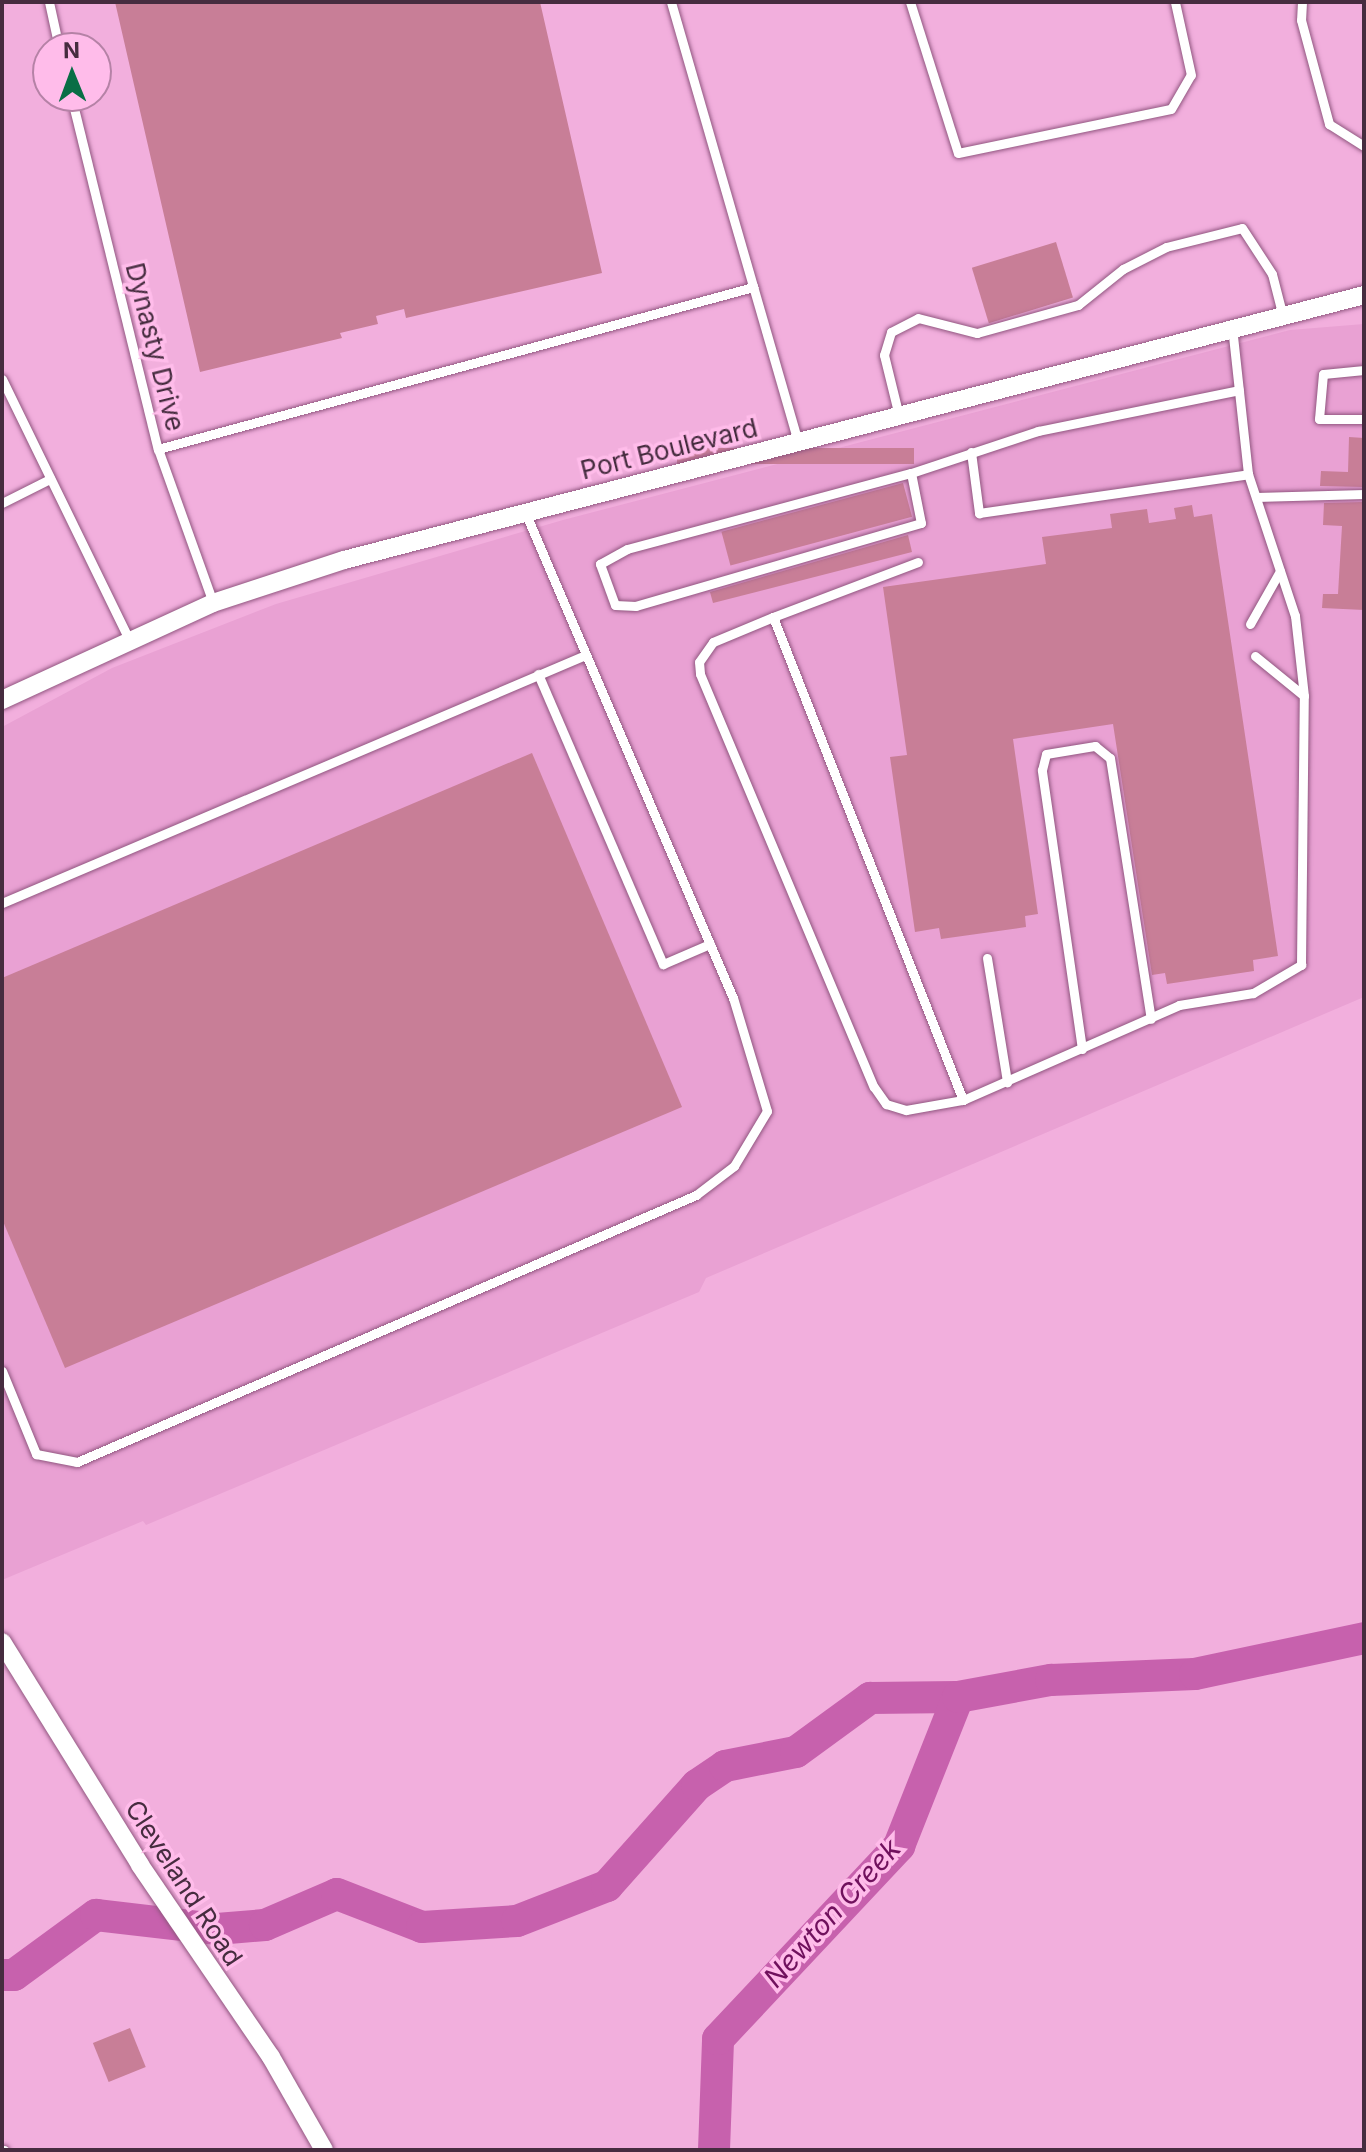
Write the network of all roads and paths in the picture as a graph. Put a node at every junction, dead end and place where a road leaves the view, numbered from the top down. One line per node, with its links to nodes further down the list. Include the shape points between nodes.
1 (49, 2): 6 (lane)
2 (671, 2): 9 (lane)
3 (910, 2): 4 (lane, via 958,153 1171,109 1191,75)
4 (1175, 2)
5 (1302, 2): 8 (lane, via 1301,20 1329,124)
6 (56, 32)
7 (75, 112): 19 (lane, Dynasty Drive)
8 (1364, 146)
9 (753, 287): 18 (lane); 19 (lane)
10 (1364, 295): 11 (street, Port Boulevard)
11 (1282, 313): 12 (street, Port Boulevard); 16 (lane, via 1272,274 1242,228 1166,247 1123,269 1078,305 977,333 918,318 891,332 884,355)
12 (1232, 327): 15 (lane); 16 (street, Port Boulevard)
13 (1364, 370): 17 (lane, via 1323,374 1319,419)
14 (2, 379): 23 (lane)
15 (1239, 390): 20 (lane, via 1038,431); 22 (lane)
16 (899, 416): 18 (street, Port Boulevard)
17 (1364, 419)
18 (798, 443): 27 (street, Port Boulevard)
19 (158, 449): 30 (lane, Dynasty Drive)
20 (971, 452): 21 (lane); 22 (lane, via 979,513)
21 (911, 473): 21 (lane, via 627,549 600,564 615,605 636,606 921,523)
22 (1248, 474): 25 (lane)
23 (50, 479): 26 (lane); 33 (lane)
24 (1364, 494): 25 (lane)
25 (1256, 497): 29 (lane)
26 (2, 503)
27 (525, 511): 30 (street, Port Boulevard, via 344,560); 34 (lane)
28 (918, 562): 31 (lane)
29 (1280, 571): 32 (lane); 37 (lane, via 1295,616)
30 (213, 603): 33 (street, Port Boulevard)
31 (773, 617): 45 (lane); 45 (lane, via 704,649 700,674 874,1087 886,1104 906,1110)
32 (1250, 624)
33 (130, 641): 38 (street, Port Boulevard)
34 (583, 656): 36 (lane); 40 (lane)
35 (1255, 656): 37 (lane)
36 (538, 674): 39 (lane); 40 (lane, via 663,964)
37 (1304, 696): 42 (lane, via 1301,965 1253,993 1179,1005)
38 (2, 700)
39 (2, 903)
40 (710, 944): 46 (lane, via 733,998 767,1111 734,1166 696,1195 77,1462 36,1454)
41 (987, 958): 44 (lane)
42 (1151, 1019): 43 (lane); 43 (lane, via 1110,758 1095,746 1046,754 1042,770)
43 (1082, 1049): 44 (lane)
44 (1007, 1082): 45 (lane)
45 (963, 1100)
46 (2, 1371)
47 (2, 1642): 48 (street, Cleveland Road, via 222,1991 271,2057)
48 (324, 2150)

